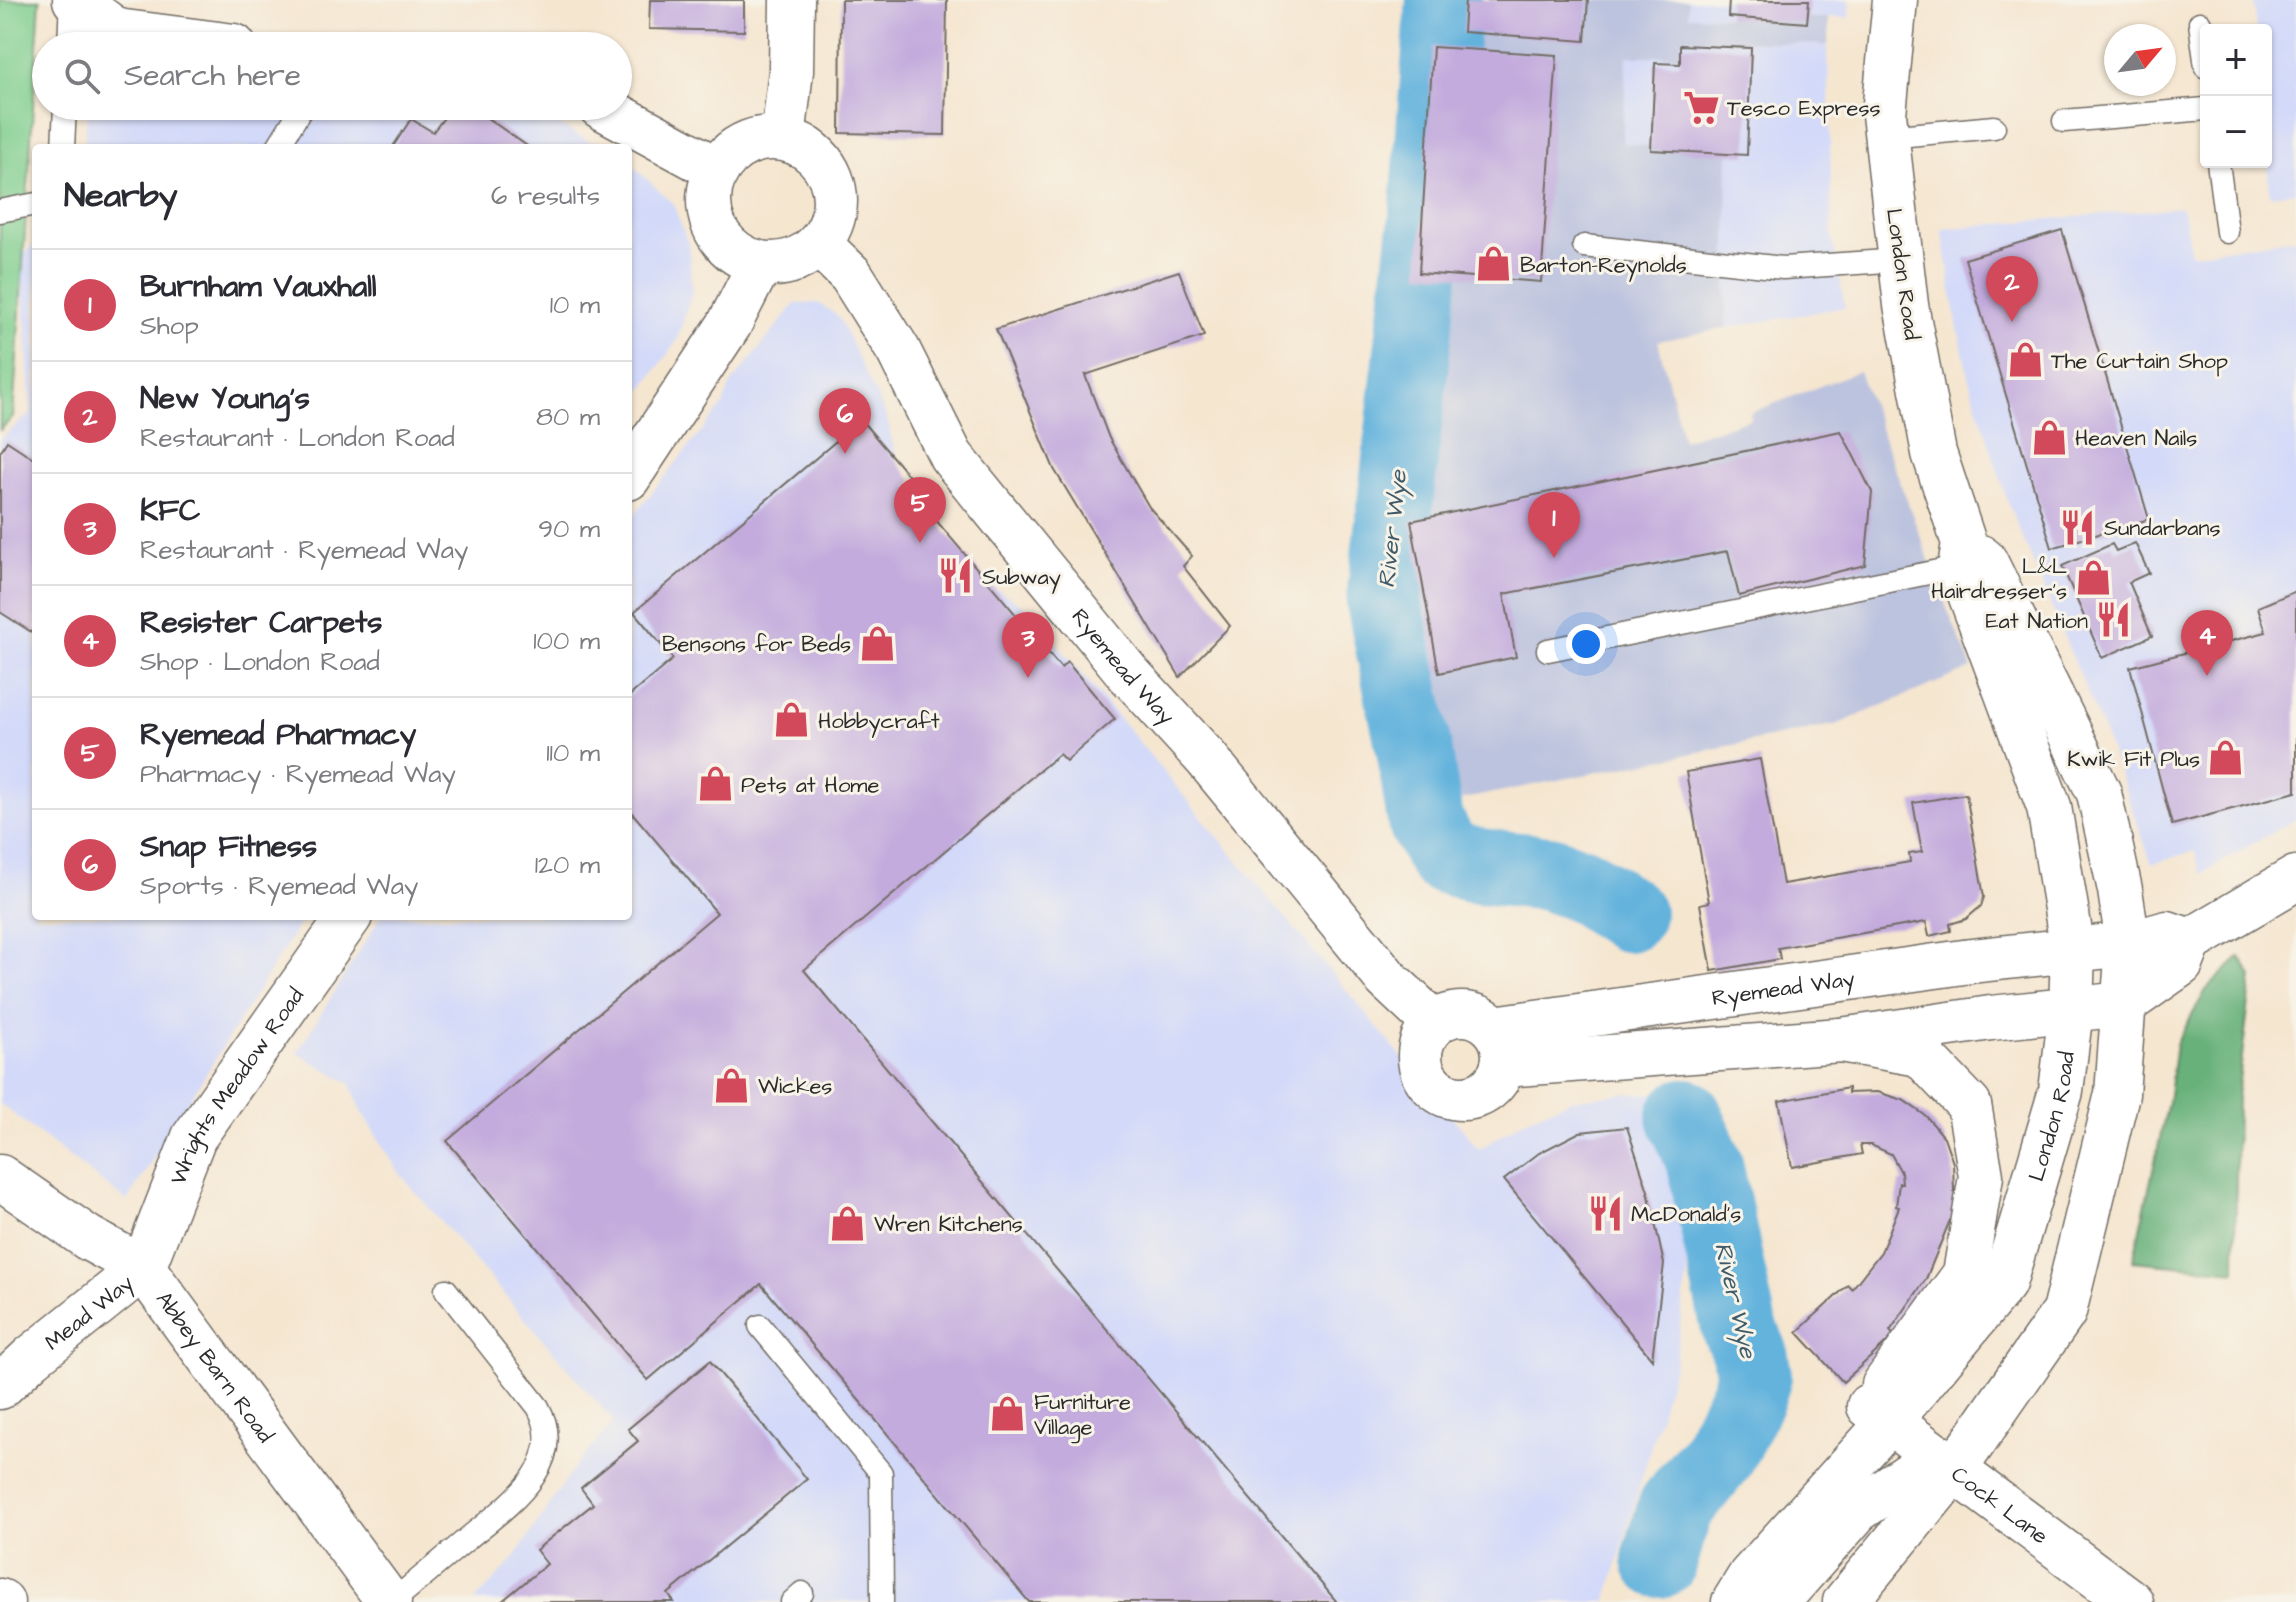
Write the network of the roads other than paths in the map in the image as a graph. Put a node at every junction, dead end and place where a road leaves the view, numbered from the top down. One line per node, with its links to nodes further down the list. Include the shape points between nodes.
1 (73, 0): 4 (lane); 5 (street)
2 (792, 0): 13 (street)
3 (1895, 0): 12 (street, London Road, via 1884,114)
4 (70, 32)
5 (125, 32)
6 (2200, 110): 10 (lane)
7 (64, 120): 14 (lane)
8 (294, 120): 15 (lane)
9 (626, 120): 17 (street)
10 (2064, 121)
11 (1994, 127): 12 (lane)
12 (1887, 137): 23 (street, London Road)
13 (783, 138): 17 (street, via 757,139 737,148); 21 (street, via 815,154 828,170 835,210)
14 (63, 144)
15 (279, 144)
16 (2219, 168): 20 (lane)
17 (716, 169): 24 (street, via 708,203 712,224 723,242)
18 (32, 205): 19 (lane)
19 (0, 211)
20 (2227, 232)
21 (820, 245): 24 (street, via 800,258); 35 (street, Ryemead Way, via 851,275 898,350 951,456 1387,979)
22 (1584, 246): 23 (lane, via 1783,268)
23 (1901, 260): 26 (street, London Road, via 1934,453)
24 (760, 264): 25 (street, via 729,325)
25 (632, 472)
26 (1970, 557): 27 (lane); 31 (street, London Road, via 2099,793); 32 (street, London Road, via 2049,807)
27 (1548, 650)
28 (2296, 878): 30 (street)
29 (347, 920): 39 (street, Wrights Meadow Road, via 194,1137)
30 (2190, 941): 31 (street, Ryemead Way, via 2167,933); 33 (street, via 2181,964)
31 (2128, 944): 32 (street, Ryemead Way); 33 (street, London Road)
32 (2073, 950): 34 (street, London Road); 37 (street, Ryemead Way, via 1971,961)
33 (2124, 1004): 34 (street, Ryemead Way); 44 (street, London Road, via 2117,1094 2064,1312)
34 (2071, 1010): 36 (street, Ryemead Way); 43 (street, London Road, via 2061,1091 2004,1283)
35 (1435, 1024): 37 (street, Ryemead Way, via 1458,1014 1472,1015); 37 (street, via 1421,1046 1420,1059 1429,1083 1452,1097 1478,1095 1490,1088)
36 (1841, 1040): 37 (street, Ryemead Way); 43 (street, via 1920,1054 1969,1105 1981,1176 1965,1274)
37 (1499, 1047)
38 (0, 1177): 39 (street, Abbey Barn Road, via 88,1238)
39 (143, 1268): 42 (street, Mead Way); 45 (street, Abbey Barn Road)
40 (446, 1290): 45 (lane, via 538,1407 546,1420 548,1442 524,1491)
41 (760, 1326): 46 (lane, via 881,1473)
42 (0, 1387)
43 (1879, 1413): 44 (street, Cock Lane); 47 (street, London Road)
44 (1945, 1463): 48 (street, via 1858,1510); 49 (street, London Road); 50 (street, Cock Lane)
45 (390, 1602)
46 (882, 1602)
47 (1734, 1602)
48 (1777, 1602)
49 (1845, 1602)
50 (2131, 1602)

